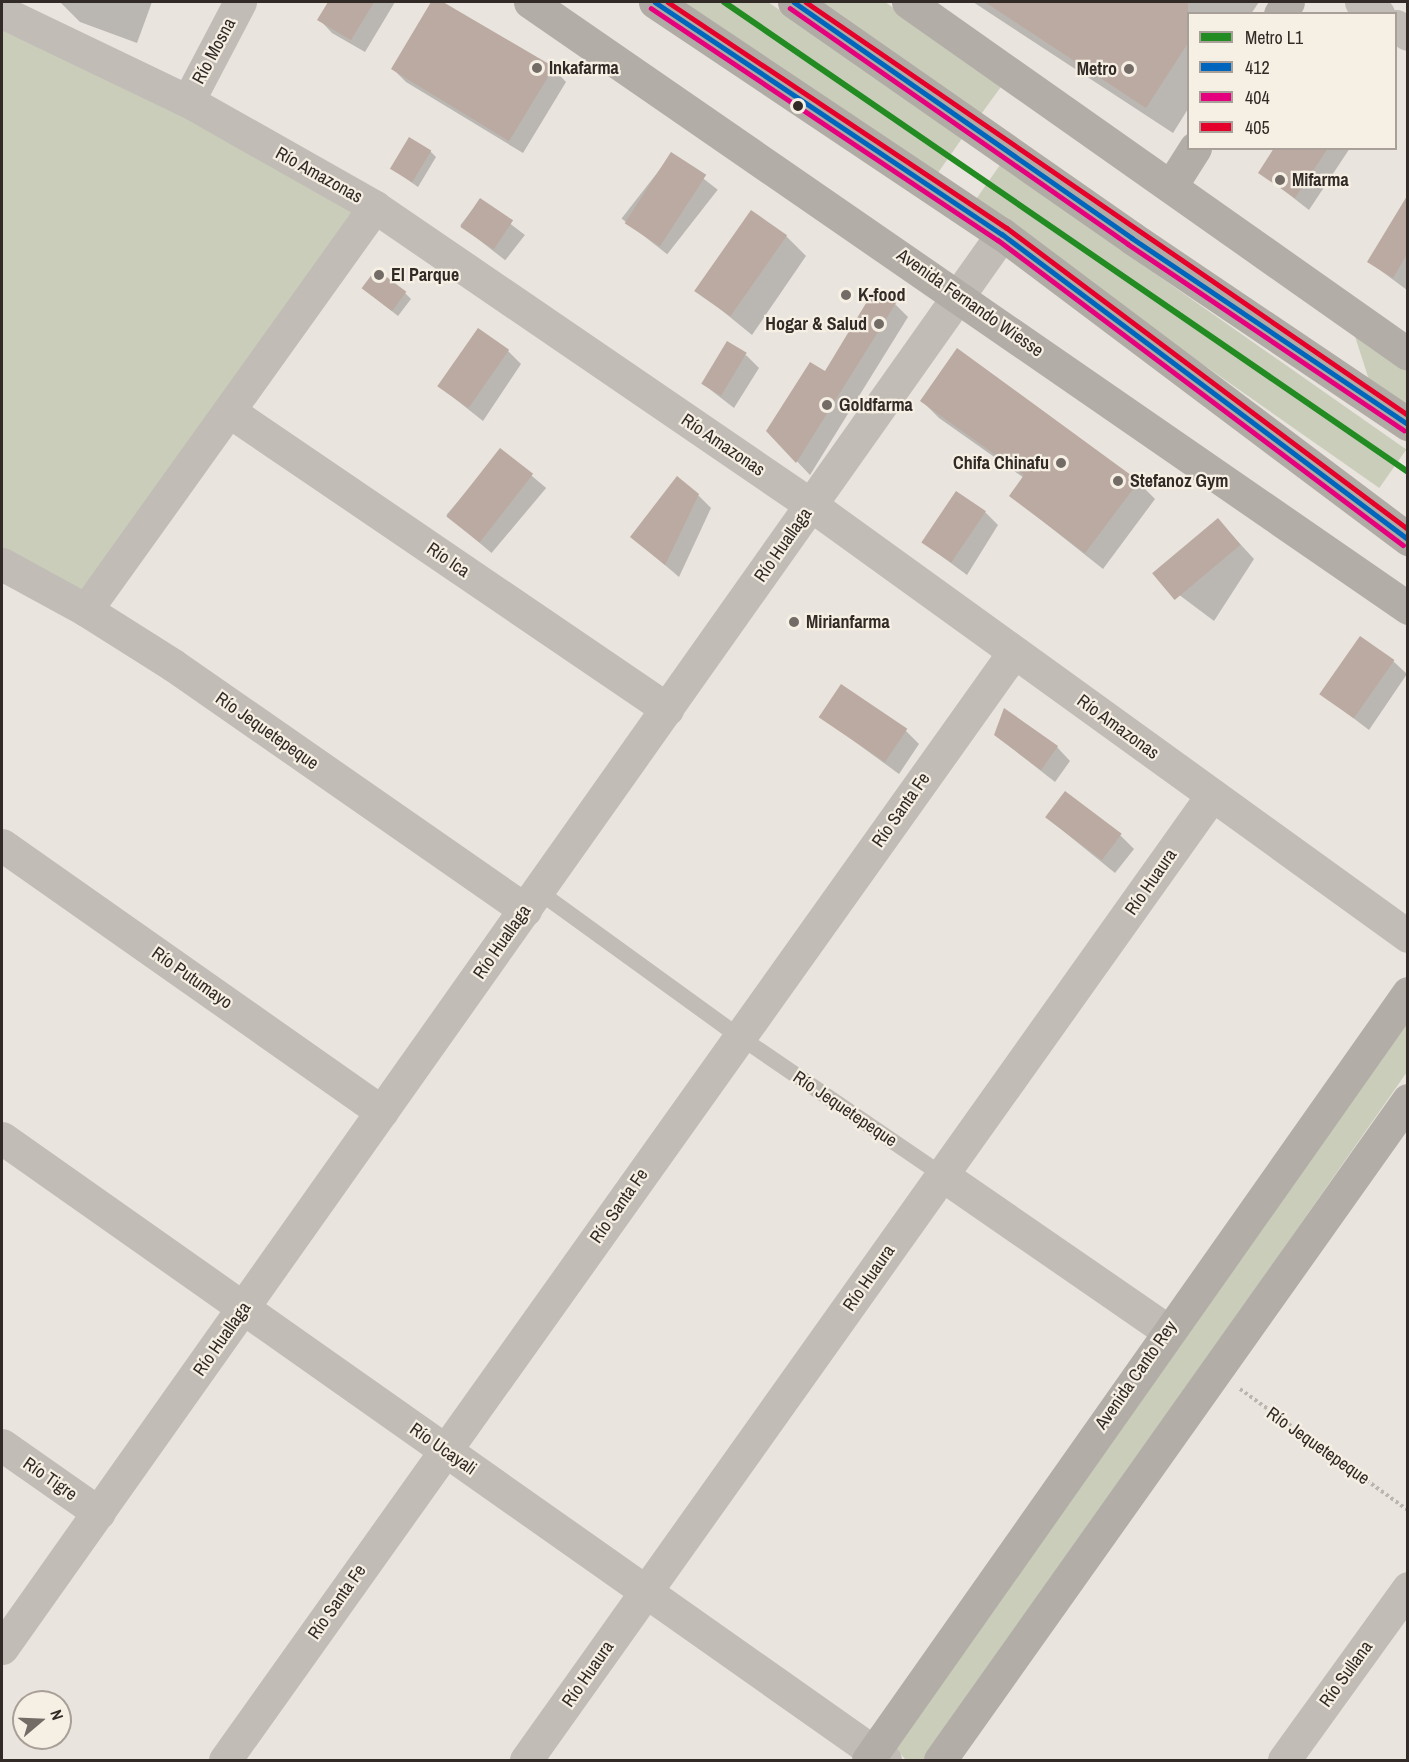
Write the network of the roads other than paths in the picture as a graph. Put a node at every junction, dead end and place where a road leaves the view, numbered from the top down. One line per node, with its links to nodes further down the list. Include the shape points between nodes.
1 (240, 2): 9 (street, Río Mosna)
2 (530, 2): 14 (street, Avenida Fernando Wiesse)
3 (655, 2): 13 (main road)
4 (794, 2): 17 (main road, via 1131,238)
5 (908, 2): 11 (street)
6 (1361, 2): 8 (street)
7 (2, 12): 9 (street, Río Amazonas)
8 (1375, 12)
9 (188, 102): 12 (street, Río Amazonas)
10 (1194, 150): 11 (street)
11 (1171, 186): 15 (street)
12 (375, 207): 16 (street); 18 (street, Río Amazonas)
13 (1002, 234): 14 (street, Río Huallaga); 19 (main road)
14 (959, 295): 18 (street, Río Huallaga); 21 (street, Avenida Fernando Wiesse)
15 (1407, 354)
16 (229, 411): 22 (street); 24 (street, Río Ica)
17 (1407, 424)
18 (811, 506): 23 (street, Río Amazonas); 24 (street, Río Huallaga)
19 (1407, 539)
20 (2, 564): 22 (street, Río Jequetepeque)
21 (1407, 608)
22 (86, 610): 27 (street, Río Jequetepeque)
23 (1014, 652): 25 (street, Río Amazonas); 30 (street, Río Santa Fe)
24 (667, 709): 27 (street, Río Huallaga)
25 (1212, 795): 28 (street, Río Amazonas); 34 (street, Río Huaura)
26 (2, 845): 32 (street, Río Putumayo)
27 (532, 901): 30 (lane, Río Jequetepeque); 32 (street, Río Huallaga)
28 (1407, 936)
29 (1407, 993): 43 (street, Avenida Canto Rey)
30 (740, 1037): 34 (lane, Río Jequetepeque); 38 (street, Río Santa Fe)
31 (1407, 1100): 46 (street)
32 (382, 1112): 35 (street, Río Huallaga)
33 (2, 1138): 35 (street, Río Ucayali)
34 (942, 1175): 36 (street, Río Jequetepeque); 41 (street, Río Huaura)
35 (244, 1309): 38 (street, Río Ucayali); 39 (street, Río Huallaga)
36 (1155, 1322)
37 (2, 1444): 39 (street, Río Tigre)
38 (446, 1451): 41 (street, Río Ucayali); 44 (street, Río Santa Fe)
39 (99, 1513): 42 (street, Río Huallaga)
40 (1407, 1588): 47 (street, Río Sullana)
41 (646, 1592): 43 (street, Río Ucayali); 45 (street, Río Huaura)
42 (2, 1648)
43 (876, 1758)
44 (225, 1761)
45 (526, 1761)
46 (940, 1761)
47 (1284, 1761)

